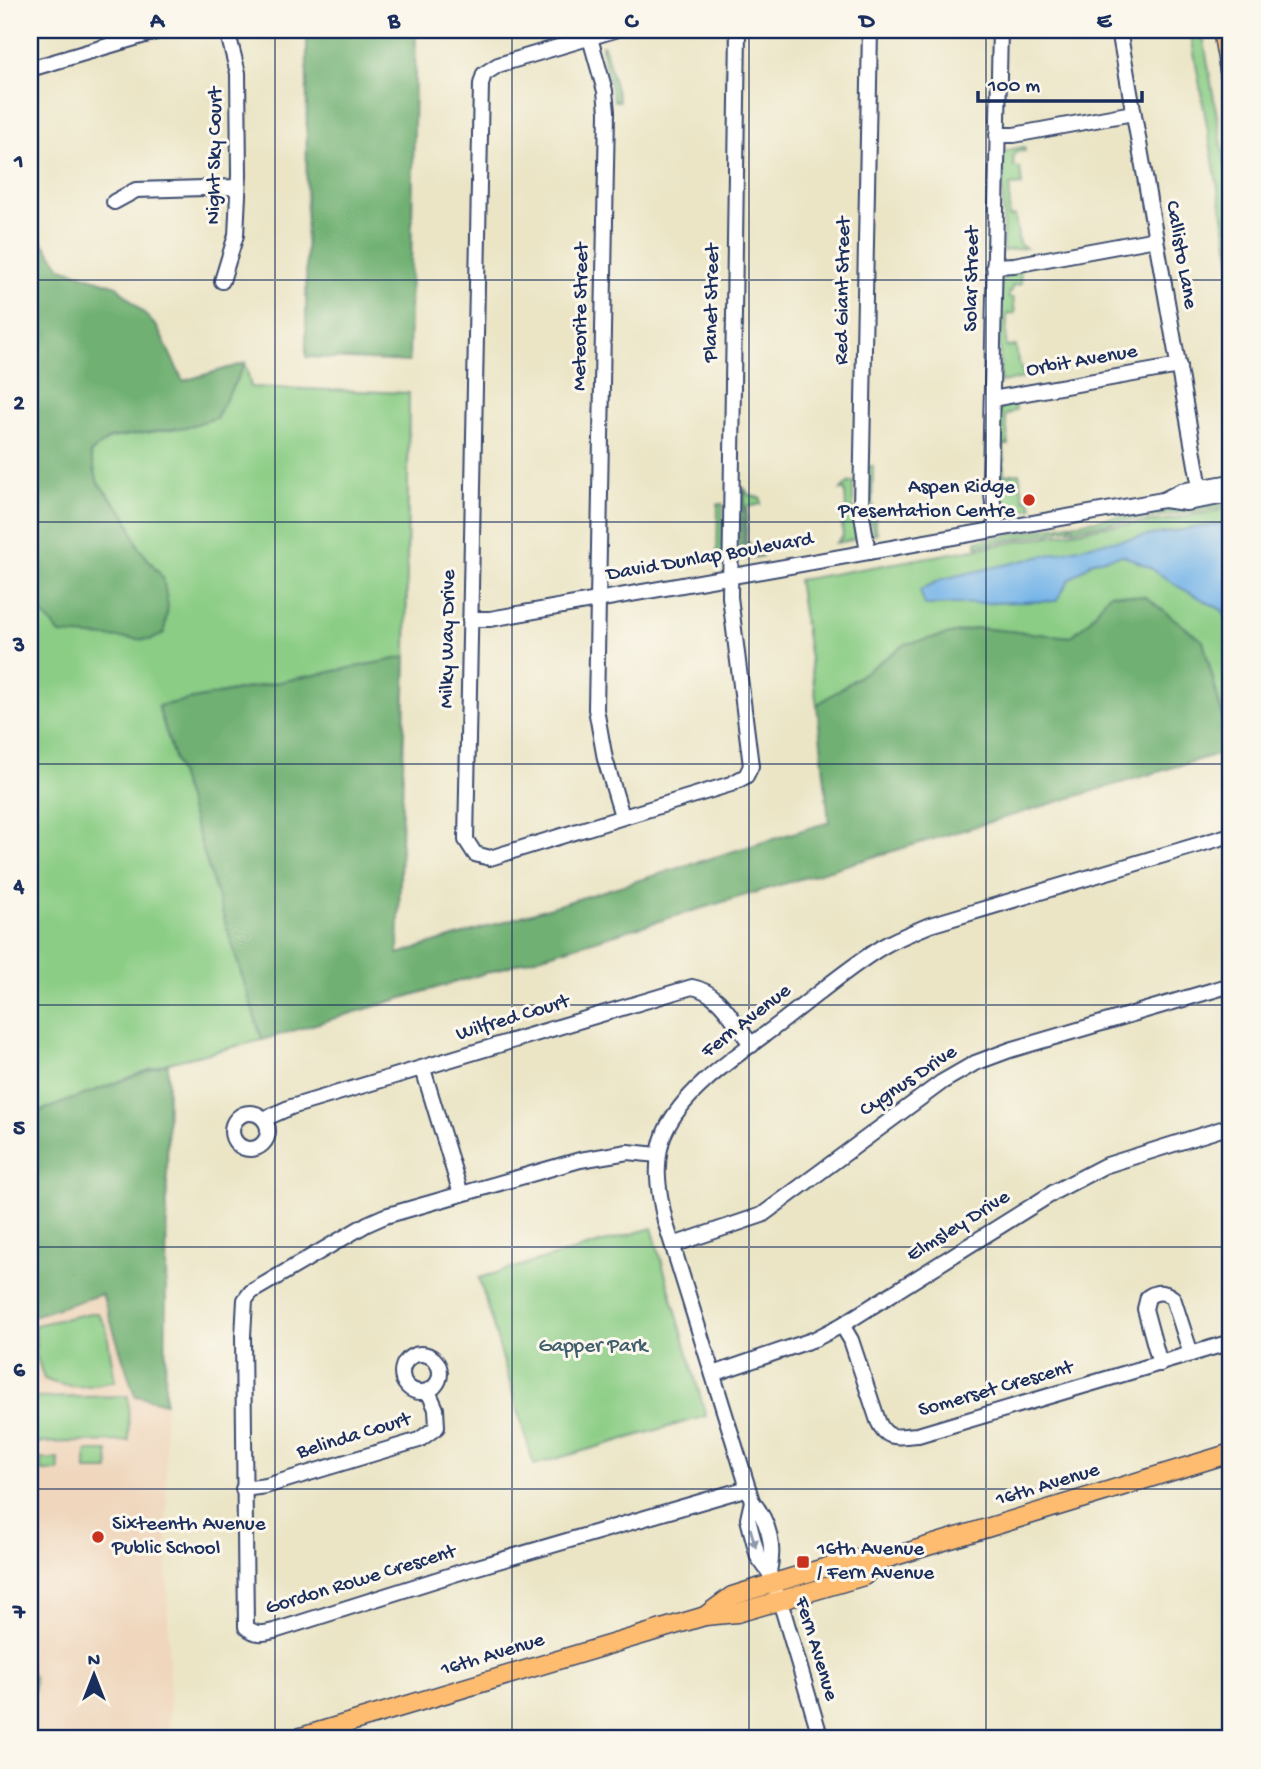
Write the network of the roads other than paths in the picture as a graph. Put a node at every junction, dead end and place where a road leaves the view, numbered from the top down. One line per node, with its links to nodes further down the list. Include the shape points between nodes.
1 (162, 30): 10 (street)
2 (227, 30): 14 (street, Night Sky Court, via 238,73)
3 (615, 30): 9 (street, Milky Way Drive)
4 (738, 30): 27 (street, Planet Street)
5 (870, 30): 26 (street, Red Giant Street, via 861,509)
6 (1000, 30): 13 (street, Solar Street)
7 (1119, 30): 12 (street, Callisto Lane)
8 (1222, 30): 11 (main road)
9 (590, 38): 28 (street, Meteorite Street, via 607,113); 29 (street, Milky Way Drive, via 498,65 484,75 481,84)
10 (30, 69)
11 (1231, 82)
12 (1133, 113): 13 (street); 16 (street, Callisto Lane)
13 (997, 135): 17 (street, Solar Street)
14 (238, 187): 15 (street, via 136,190); 18 (street, Night Sky Court, via 236,235)
15 (114, 202)
16 (1157, 239): 17 (street); 19 (street, Callisto Lane)
17 (994, 266): 20 (street, Solar Street)
18 (222, 281)
19 (1179, 366): 20 (street, Orbit Avenue); 22 (street, Callisto Lane)
20 (992, 398): 25 (street, Solar Street, via 990,477)
21 (1231, 482): 22 (street, David Dunlap Boulevard)
22 (1200, 488): 24 (street, David Dunlap Boulevard)
23 (1231, 495): 24 (street, David Dunlap Boulevard, via 1186,503)
24 (1163, 500): 25 (street, David Dunlap Boulevard)
25 (996, 529): 26 (street, David Dunlap Boulevard)
26 (868, 552): 27 (street, David Dunlap Boulevard)
27 (731, 576): 28 (street, David Dunlap Boulevard); 30 (street, Milky Way Drive, via 751,765 746,776 731,784)
28 (599, 599): 29 (street, David Dunlap Boulevard); 30 (street, Meteorite Street, via 596,709)
29 (470, 619): 30 (street, Milky Way Drive, via 466,840 475,854 490,858)
30 (622, 816)
31 (1231, 835): 33 (street, Fern Avenue, via 906,935 854,966)
32 (1231, 985): 39 (street, Cygnus Drive, via 975,1063 942,1082 761,1215)
33 (752, 1045): 34 (street, Wilfred Court, via 713,995 692,987); 37 (street, Fern Avenue, via 680,1107)
34 (423, 1069): 35 (street, Wilfred Court, via 290,1107); 38 (street)
35 (264, 1119)
36 (1231, 1126): 40 (street, Elmsley Drive, via 1104,1166 1056,1191)
37 (658, 1155): 38 (street, Gordon Rowe Crescent, via 613,1153); 39 (street, Fern Avenue, via 657,1186)
38 (461, 1194): 47 (street, Gordon Rowe Crescent, via 367,1224 251,1292 245,1300)
39 (673, 1245): 44 (street, Fern Avenue)
40 (842, 1325): 43 (street, Somerset Crescent, via 858,1356 882,1431 889,1436 918,1435); 44 (street, Elmsley Drive, via 815,1339)
41 (1231, 1342): 42 (street, Somerset Crescent)
42 (1191, 1354): 43 (street, Somerset Crescent); 43 (street, via 1173,1298 1155,1292 1145,1309)
43 (1160, 1364)
44 (713, 1374): 48 (street, Fern Avenue)
45 (428, 1391): 47 (street, Belinda Court, via 437,1427 419,1440)
46 (1231, 1453): 49 (main road, 16th Avenue, via 879,1561 854,1559)
47 (243, 1489): 48 (street, Gordon Rowe Crescent, via 244,1618 246,1628 260,1634 464,1571)
48 (750, 1495): 49 (street, Fern Avenue, via 747,1519 758,1557)
49 (774, 1585): 50 (main road, 16th Avenue, via 732,1596 705,1616); 51 (street, Fern Avenue)
50 (294, 1739)
51 (821, 1739)

